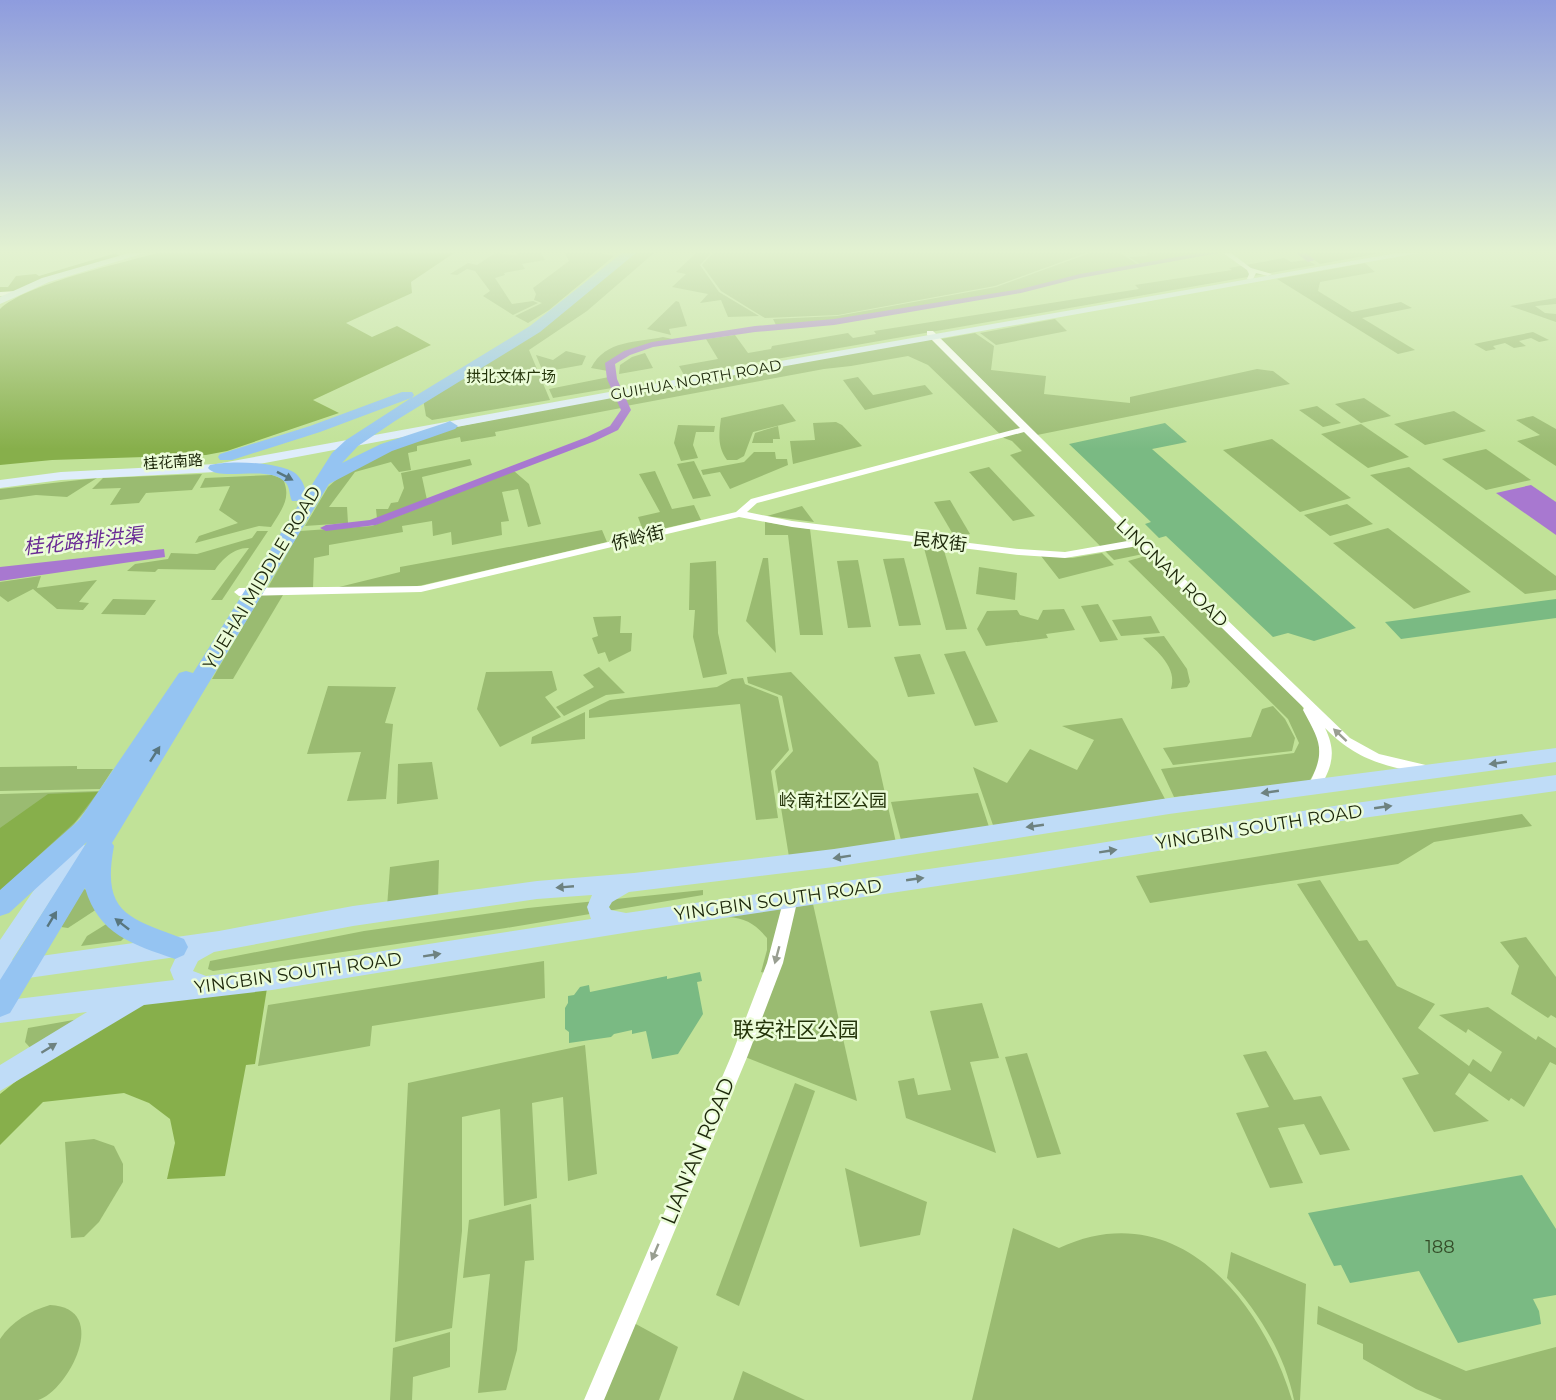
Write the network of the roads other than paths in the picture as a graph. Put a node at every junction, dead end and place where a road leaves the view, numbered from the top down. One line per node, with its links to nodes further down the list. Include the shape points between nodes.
1 (537, 318): 7 (highway, YUEHAI MIDDLE ROAD)
2 (548, 318): 7 (highway, YUEHAI MIDDLE ROAD)
3 (1017, 318): 5 (main road, GUIHUA NORTH ROAD)
4 (1030, 318): 5 (main road, GUIHUA NORTH ROAD)
5 (932, 335): 6 (main road, GUIHUA NORTH ROAD); 10 (street, LINGNAN ROAD)
6 (610, 392): 8 (main road, GUIHUA NORTH ROAD); 9 (main road, GUIHUA NORTH ROAD)
7 (421, 394): 8 (highway, via 422,411); 11 (highway, YUEHAI MIDDLE ROAD); 12 (highway, YUEHAI MIDDLE ROAD); 13 (highway)
8 (432, 421): 11 (main road, GUIHUA NORTH ROAD)
9 (450, 426): 12 (main road, GUIHUA NORTH ROAD); 16 (highway, via 370,454)
10 (1025, 429): 17 (street, 侨岭街, via 754,501); 18 (street, LINGNAN ROAD)
11 (371, 431): 12 (highway, YUEHAI MIDDLE ROAD)
12 (342, 442): 13 (main road, 桂花南路); 16 (highway, YUEHAI MIDDLE ROAD)
13 (221, 463): 14 (main road, 桂花南路, via 69,468); 15 (main road, 桂花南路); 16 (highway, one-way to 16, via 283,474)
14 (0, 475)
15 (0, 484)
16 (307, 493): 19 (highway, YUEHAI MIDDLE ROAD)
17 (739, 514): 18 (street, 民权街, via 1019,552 1065,555); 19 (street, 侨岭街, via 421,589)
18 (1141, 543): 20 (street, LINGNAN ROAD)
19 (247, 592): 25 (highway, YUEHAI MIDDLE ROAD, via 190,699)
20 (1305, 701): 22 (street, LINGNAN ROAD, one-way to 20, via 1376,758 1346,741); 24 (street, via 1326,742 1325,767)
21 (1556, 755): 22 (main road, one-way to 22)
22 (1432, 772): 24 (main road)
23 (1556, 783): 27 (main road, YINGBIN SOUTH ROAD, one-way to 23)
24 (1314, 786): 26 (main road, one-way to 26, via 834,858)
25 (97, 828): 28 (highway); 31 (highway, one-way to 25, via 130,931 116,921 102,902 96,879); 32 (highway, YUEHAI MIDDLE ROAD)
26 (634, 882): 29 (main road, via 611,889 600,898 598,906 604,919); 30 (main road, one-way to 30, via 537,890 365,914)
27 (791, 898): 29 (main road, YINGBIN SOUTH ROAD); 38 (street, LIAN'AN ROAD, one-way to 38, via 775,963 740,1055)
28 (0, 905)
29 (636, 921): 33 (main road, YINGBIN SOUTH ROAD, one-way to 29)
30 (219, 941): 31 (main road); 33 (main road, via 190,954 181,970 186,981)
31 (175, 947): 32 (main road)
32 (7, 967): 35 (highway, YUEHAI MIDDLE ROAD)
33 (207, 987): 34 (main road, YINGBIN SOUTH ROAD)
34 (145, 994): 36 (main road, YINGBIN SOUTH ROAD); 37 (main road, one-way to 34)
35 (0, 1004)
36 (0, 1011)
37 (0, 1079)
38 (594, 1400)

